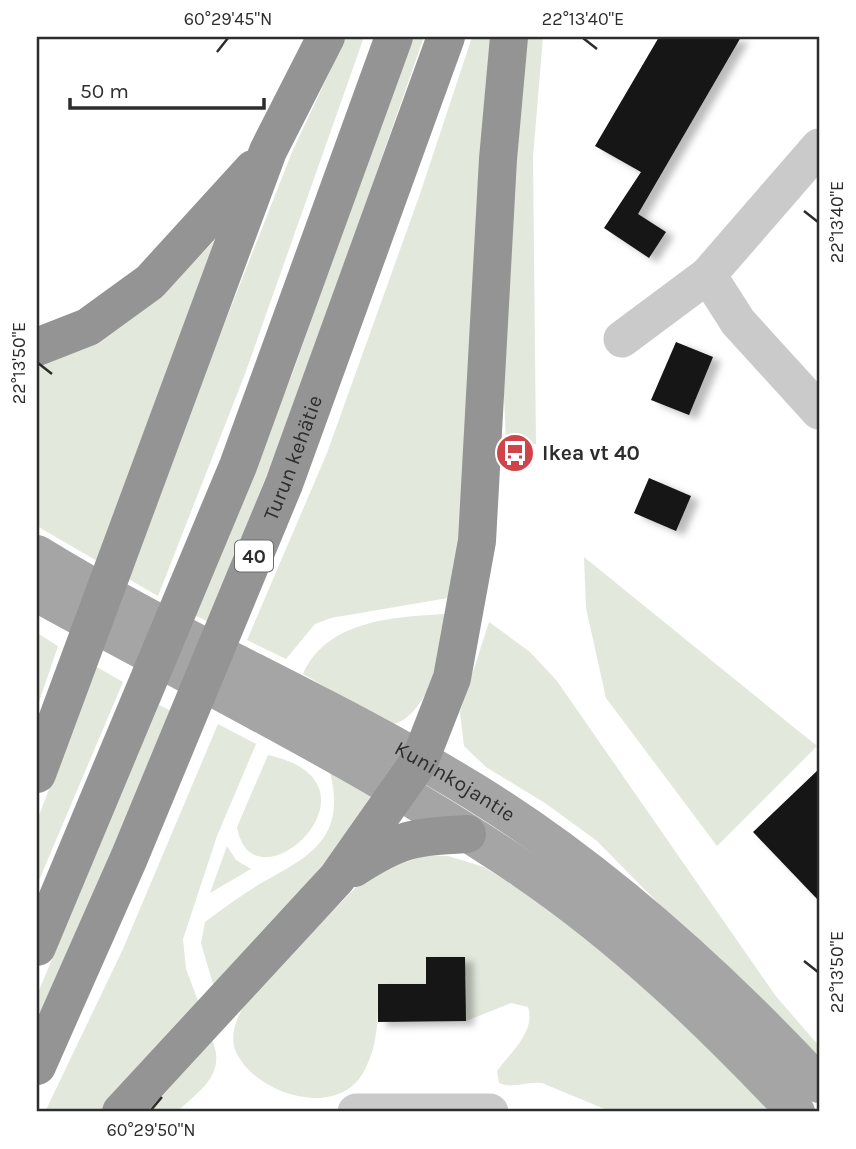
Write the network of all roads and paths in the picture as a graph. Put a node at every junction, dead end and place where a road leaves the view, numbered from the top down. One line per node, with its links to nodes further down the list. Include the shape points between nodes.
1 (326, 37): 6 (highway)
2 (394, 37): 18 (highway, 40, via 238,466)
3 (446, 37): 19 (highway, Turun kehätie / 40, via 284,484)
4 (509, 37): 13 (highway, via 475,560 452,678)
5 (819, 147): 7 (street)
6 (268, 151): 9 (highway, via 150,282 88,327); 14 (highway)
7 (708, 275): 8 (street); 10 (street, via 738,323)
8 (622, 339)
9 (37, 348)
10 (819, 411)
11 (46, 579): 12 (main road, Kuninkojantie)
12 (306, 719): 13 (main road, Kuninkojantie); 15 (main road, Kuninkojantie)
13 (421, 760): 15 (highway); 20 (main road, Kuninkojantie, via 548,841 641,912)
14 (37, 774)
15 (401, 792): 16 (main road, Kuninkojantie); 17 (highway)
16 (467, 834): 17 (highway, via 395,843); 24 (main road, Kuninkojantie, via 526,871 650,968)
17 (337, 878): 21 (highway)
18 (37, 947)
19 (37, 1066)
20 (819, 1084)
21 (121, 1112)
22 (356, 1112): 23 (street)
23 (490, 1112)
24 (796, 1112)

